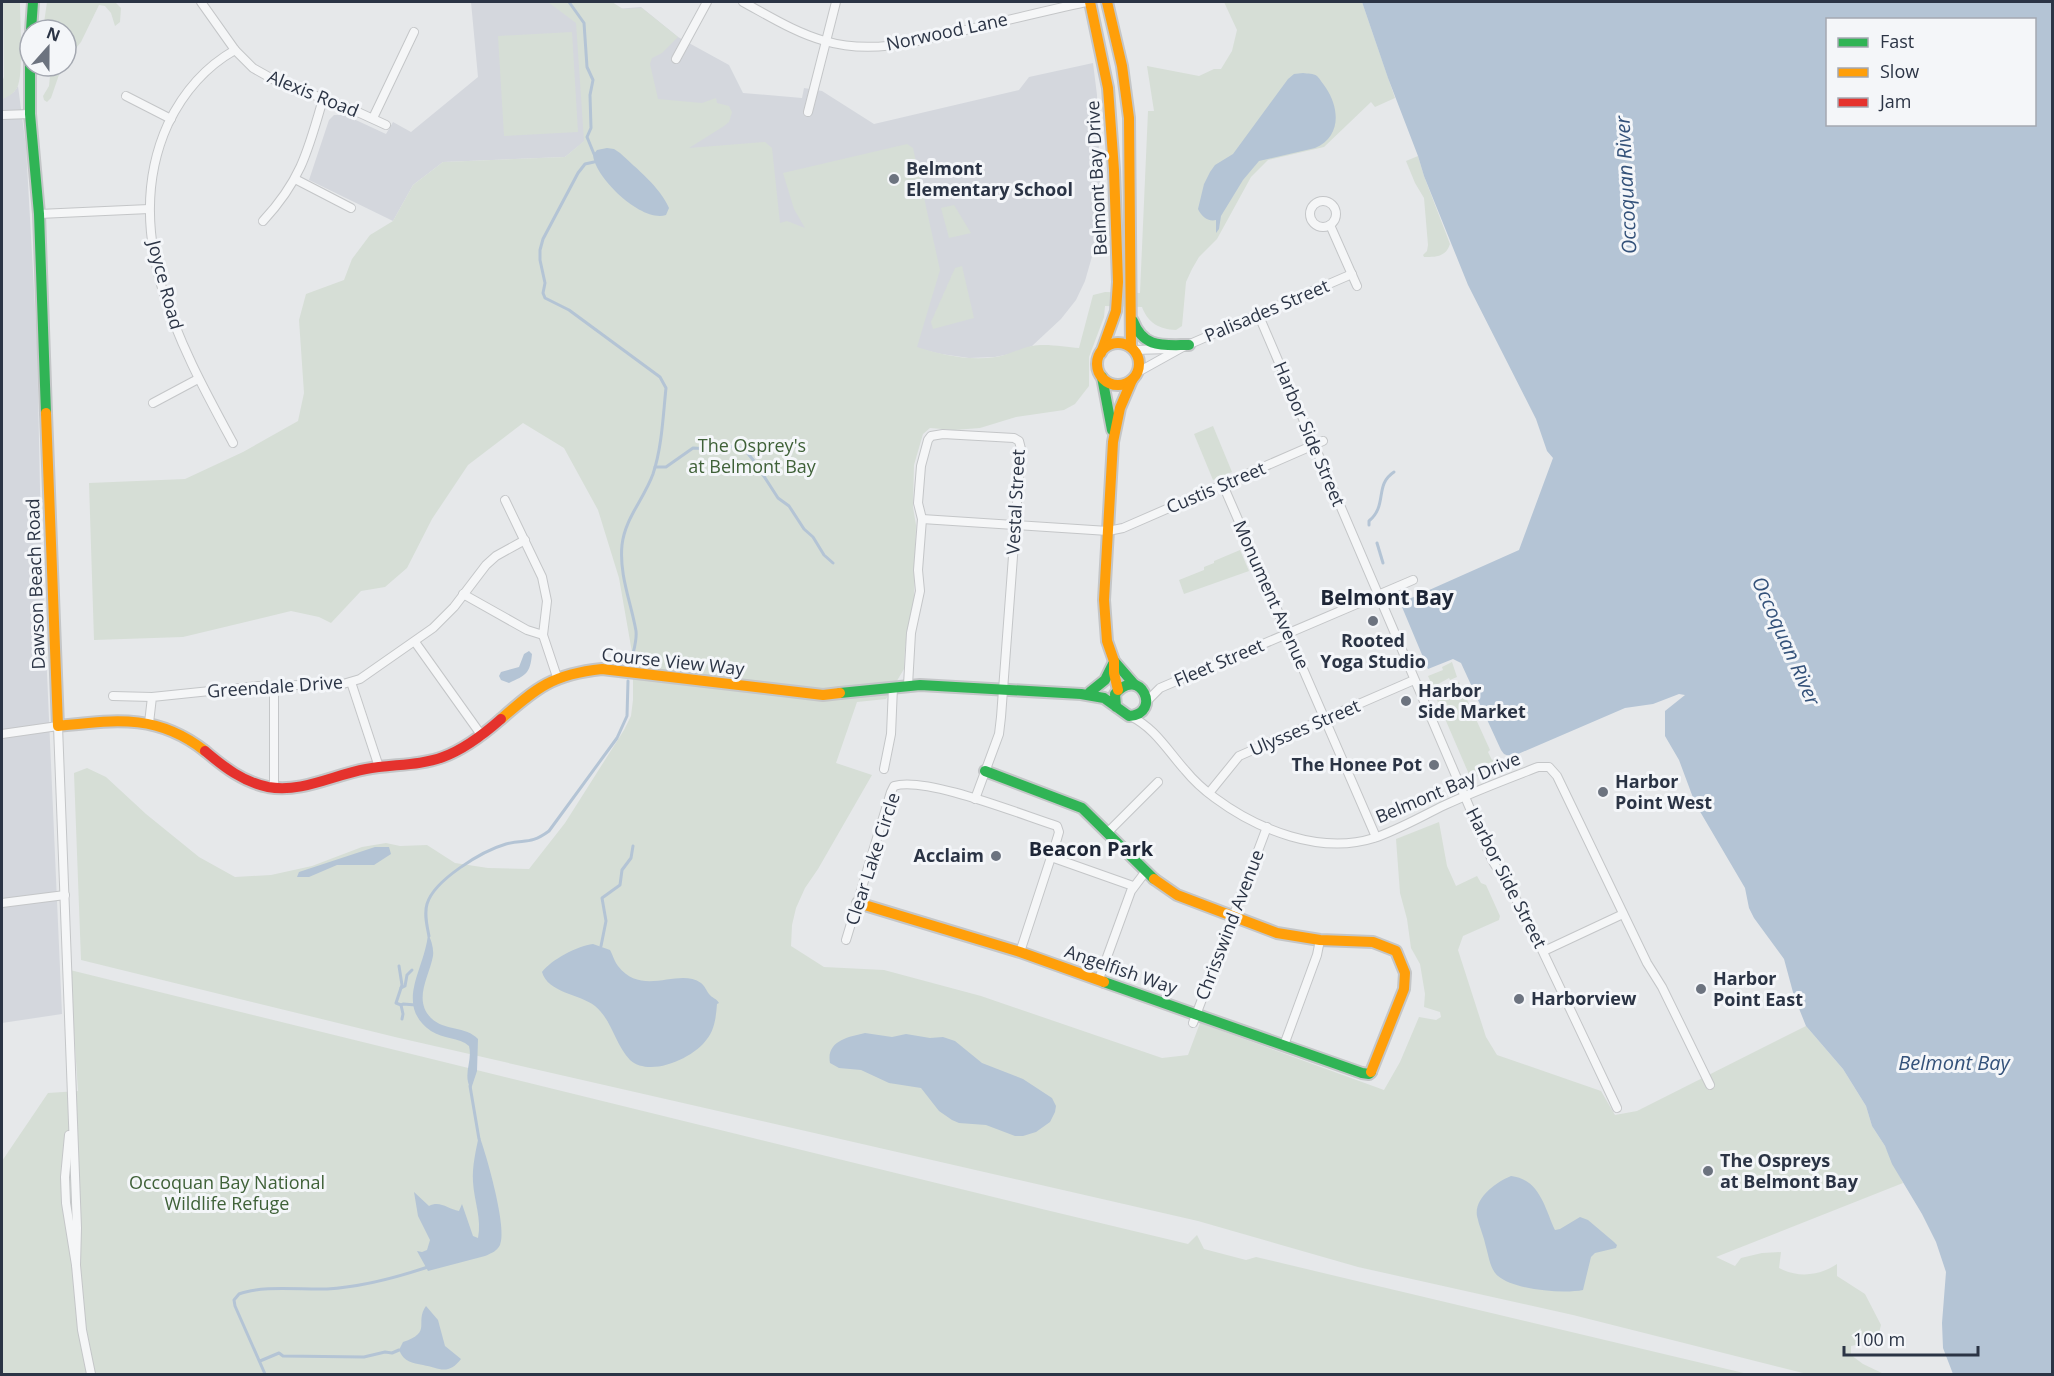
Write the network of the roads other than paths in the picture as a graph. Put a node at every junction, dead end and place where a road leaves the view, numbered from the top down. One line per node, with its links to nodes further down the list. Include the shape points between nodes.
1 (33, 2): 8 (street)
2 (201, 2): 11 (street, Alexis Road)
3 (707, 2): 12 (street)
4 (742, 2): 10 (street, Norwood Lane)
5 (836, 2): 10 (street)
6 (1088, 2): 10 (street, Norwood Lane, via 897,45 856,47); 34 (street, Belmont Bay Drive, via 1109,97 1118,262 1116,311)
7 (1107, 2): 30 (street, Belmont Bay Drive, via 1129,118)
8 (32, 18)
9 (414, 32): 19 (street)
10 (826, 42): 16 (street)
11 (235, 50): 15 (street, Alexis Road, via 265,76); 20 (street, Joyce Road, via 203,73)
12 (676, 59)
13 (30, 78): 17 (street, Dawson Beach Road)
14 (126, 96): 20 (street)
15 (323, 99): 19 (street, Alexis Road); 22 (street)
16 (808, 112)
17 (30, 114): 18 (street); 25 (street, Dawson Beach Road)
18 (2, 115)
19 (373, 118): 21 (street, Alexis Road)
20 (171, 119): 24 (street, Joyce Road, via 152,173)
21 (386, 125)
22 (295, 179): 23 (street); 26 (street)
23 (351, 208)
24 (149, 209): 25 (street); 37 (street, Joyce Road, via 160,279)
25 (39, 214): 74 (street, Dawson Beach Road)
26 (263, 221)
27 (1330, 225): 28 (street)
28 (1352, 274): 29 (street); 31 (street, Palisades Street)
29 (1357, 286)
30 (1131, 312): 32 (street, via 1136,331 1149,342); 33 (street, Belmont Bay Drive)
31 (1259, 316): 32 (street, Palisades Street); 42 (street, Harbor Side Street)
32 (1186, 346): 33 (street, Palisades Street); 36 (street, Palisades Street)
33 (1132, 349): 34 (street, via 1114,343); 36 (street, Belmont Bay Drive, via 1139,362)
34 (1101, 353): 35 (street, Belmont Bay Drive)
35 (1101, 376): 36 (street, via 1116,385); 40 (street, Belmont Bay Drive)
36 (1135, 376): 40 (street, Belmont Bay Drive, via 1120,408)
37 (198, 379): 38 (street); 41 (street, Joyce Road)
38 (153, 403)
39 (1323, 441): 42 (street, Custis Street)
40 (1113, 442): 47 (street, Belmont Bay Drive)
41 (232, 443)
42 (1314, 446): 43 (street, Custis Street); 51 (street, Harbor Side Street)
43 (1223, 485): 47 (street, Custis Street); 52 (street, Monument Avenue)
44 (506, 500): 48 (street)
45 (922, 519): 46 (street); 46 (street, Vestal Street, via 918,503 921,466 931,436 1008,437 1021,444); 59 (street, Vestal Street, via 920,591 911,633)
46 (1016, 525): 47 (street); 64 (street, Vestal Street)
47 (1108, 531): 55 (street, Belmont Bay Drive, via 1104,615)
48 (525, 540): 50 (street, Greendale Drive, via 496,556); 53 (street, via 543,577 547,608)
49 (1413, 580): 51 (street, Fleet Street)
50 (463, 594): 53 (street); 54 (street, Greendale Drive, via 444,618)
51 (1378, 595): 52 (street, Fleet Street); 57 (street, Harbor Side Street)
52 (1288, 633): 63 (street, Fleet Street); 72 (street, Monument Avenue)
53 (543, 635): 56 (street)
54 (415, 642): 58 (street, Greendale Drive, via 367,676); 77 (street)
55 (1114, 661): 60 (street, Belmont Bay Drive); 65 (street, Belmont Bay Drive); 66 (street, via 1105,680)
56 (557, 676): 62 (street, Course View Way, via 602,669 823,695); 77 (street, Course View Way, via 535,689)
57 (1414, 680): 72 (street, Ulysses Street); 84 (street, Harbor Side Street)
58 (351, 682): 61 (street, Greendale Drive); 78 (street)
59 (909, 685): 62 (street, Course View Way); 64 (street, Course View Way)
60 (1137, 685): 63 (street, Fleet Street); 65 (street, via 1124,685); 69 (street, Belmont Bay Drive, via 1145,692)
61 (274, 686): 68 (street, Greendale Drive); 82 (street)
62 (893, 687): 79 (street, via 891,734)
63 (1160, 688): 69 (street, Fleet Street)
64 (1004, 689): 66 (street, Course View Way); 80 (street, via 999,734)
65 (1117, 691): 66 (street, Course View Way); 70 (street, Belmont Bay Drive)
66 (1085, 693): 70 (street, Course View Way)
67 (113, 696): 68 (street, Greendale Drive)
68 (152, 697): 73 (street)
69 (1146, 704): 71 (street, via 1139,714); 75 (street, Belmont Bay Drive)
70 (1116, 706): 71 (street, Belmont Bay Drive)
71 (1129, 716): 75 (street, Belmont Bay Drive)
72 (1326, 720): 83 (street, Ulysses Street, via 1239,756); 88 (street, Monument Avenue)
73 (149, 723): 74 (street, Course View Way); 82 (street, Course View Way, via 188,738 238,777)
74 (58, 726): 76 (street); 92 (street, Dawson Beach Road)
75 (1152, 730): 83 (street, Belmont Bay Drive)
76 (2, 734)
77 (482, 736): 78 (street, Course View Way, via 441,758)
78 (379, 767): 82 (street, Course View Way, via 306,786)
79 (884, 769)
80 (985, 771): 85 (street); 87 (street, via 1077,805)
81 (1158, 782): 87 (street)
82 (274, 788)
83 (1209, 793): 86 (street, Belmont Bay Drive)
84 (1464, 796): 88 (street, Belmont Bay Drive); 95 (street, Belmont Bay Drive, via 1538,767 1552,769); 99 (street, Harbor Side Street, via 1492,860)
85 (975, 799): 89 (street, Clear Lake Circle, via 1057,826 1059,832); 94 (street, Clear Lake Circle, via 935,787 894,786)
86 (1267, 828): 88 (street, Belmont Bay Drive, via 1322,843); 96 (street, Chrisswind Avenue)
87 (1107, 833): 90 (street)
88 (1376, 837)
89 (1051, 857): 91 (street); 100 (street, Clear Lake Circle)
90 (1146, 871): 91 (street); 96 (street, via 1170,891)
91 (1133, 886): 101 (street)
92 (65, 895): 93 (street); 106 (street, Dawson Beach Road, via 71,1092 65,1177 67,1216)
93 (2, 903)
94 (858, 903): 97 (street, Clear Lake Circle); 100 (street, Angelfish Way)
95 (1623, 914): 99 (street); 104 (street, Belmont Bay Drive)
96 (1233, 917): 98 (street, via 1270,931); 102 (street, Chrisswind Avenue)
97 (846, 940)
98 (1320, 940): 103 (street); 103 (street, Angelfish Way, via 1373,942 1392,948 1405,973 1404,989 1371,1073)
99 (1544, 951): 105 (street, Harbor Side Street)
100 (1020, 952): 101 (street, Angelfish Way)
101 (1099, 979): 102 (street, Angelfish Way)
102 (1195, 1018): 103 (street, Angelfish Way)
103 (1284, 1045)
104 (1710, 1085)
105 (1617, 1108)
106 (91, 1374)

